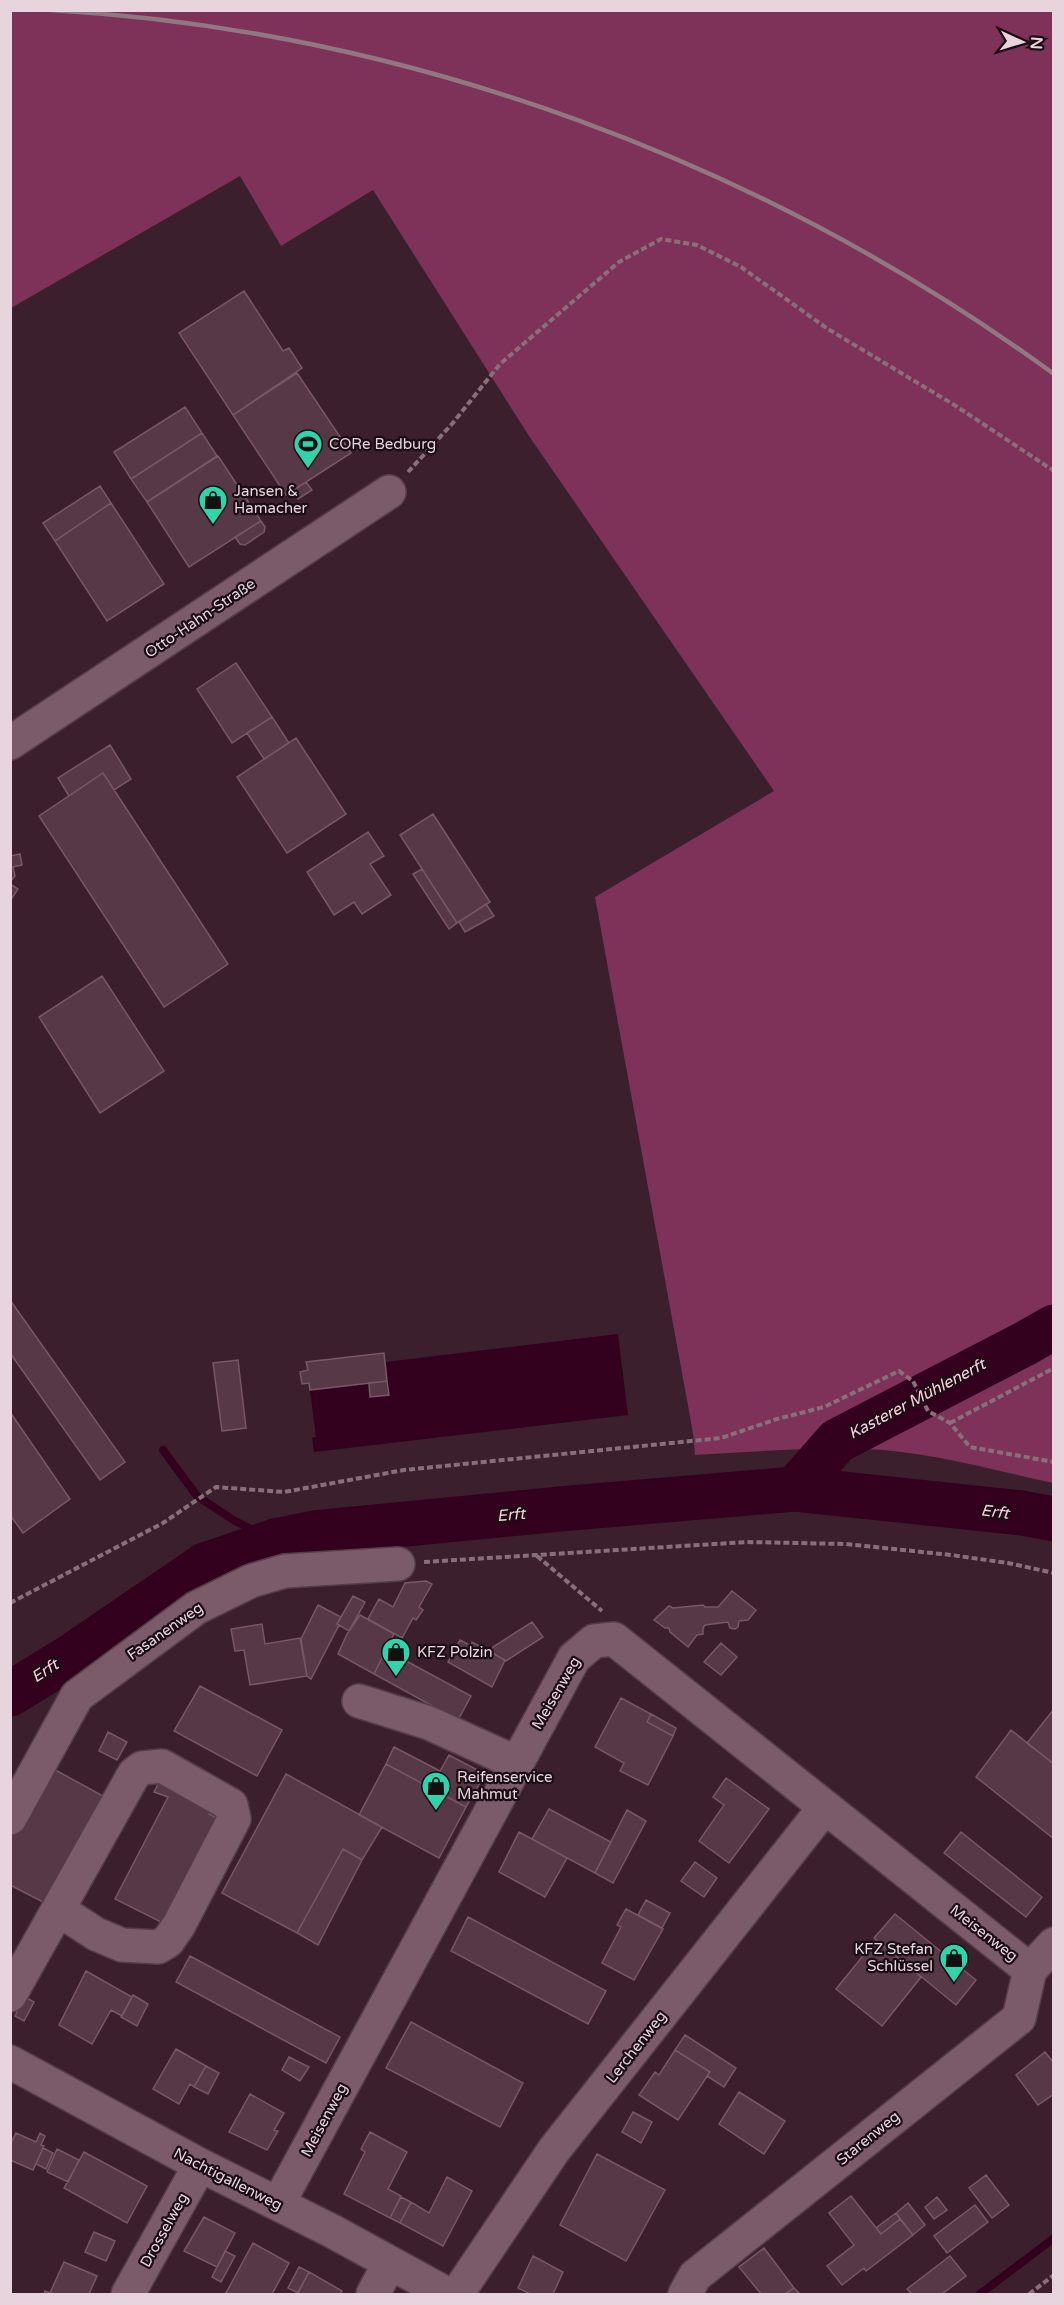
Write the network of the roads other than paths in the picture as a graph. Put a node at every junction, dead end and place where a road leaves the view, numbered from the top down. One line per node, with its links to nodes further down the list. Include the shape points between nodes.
1 (389, 492): 2 (street, Otto-Hahn-Straße)
2 (10, 744)
3 (398, 1564): 7 (street, Fasanenweg, via 285,1571 250,1581 195,1608 77,1696)
4 (359, 1701): 5 (street, via 429,1723)
5 (517, 1763): 6 (street, Meisenweg, via 574,1658 594,1641 614,1639); 14 (street, Meisenweg)
6 (825, 1807): 10 (street, Meisenweg); 19 (street, Lerchenweg, via 554,2150)
7 (10, 1818)
8 (59, 1910): 8 (street, via 126,1786 142,1768 162,1766 231,1805 234,1819 168,1941 158,1947 122,1945 96,1934); 11 (street)
9 (1053, 1944): 10 (street)
10 (1030, 1970): 20 (street, Starenweg, via 1019,2018 695,2276)
11 (10, 1995)
12 (10, 2062): 13 (street, Nachtigallenweg)
13 (200, 2165): 14 (street, Nachtigallenweg); 16 (street, Drosselweg)
14 (278, 2204): 15 (street, Nachtigallenweg)
15 (390, 2264): 17 (street); 18 (street, Nachtigallenweg)
16 (128, 2295)
17 (373, 2295)
18 (447, 2295)
19 (457, 2295)
20 (685, 2295)

